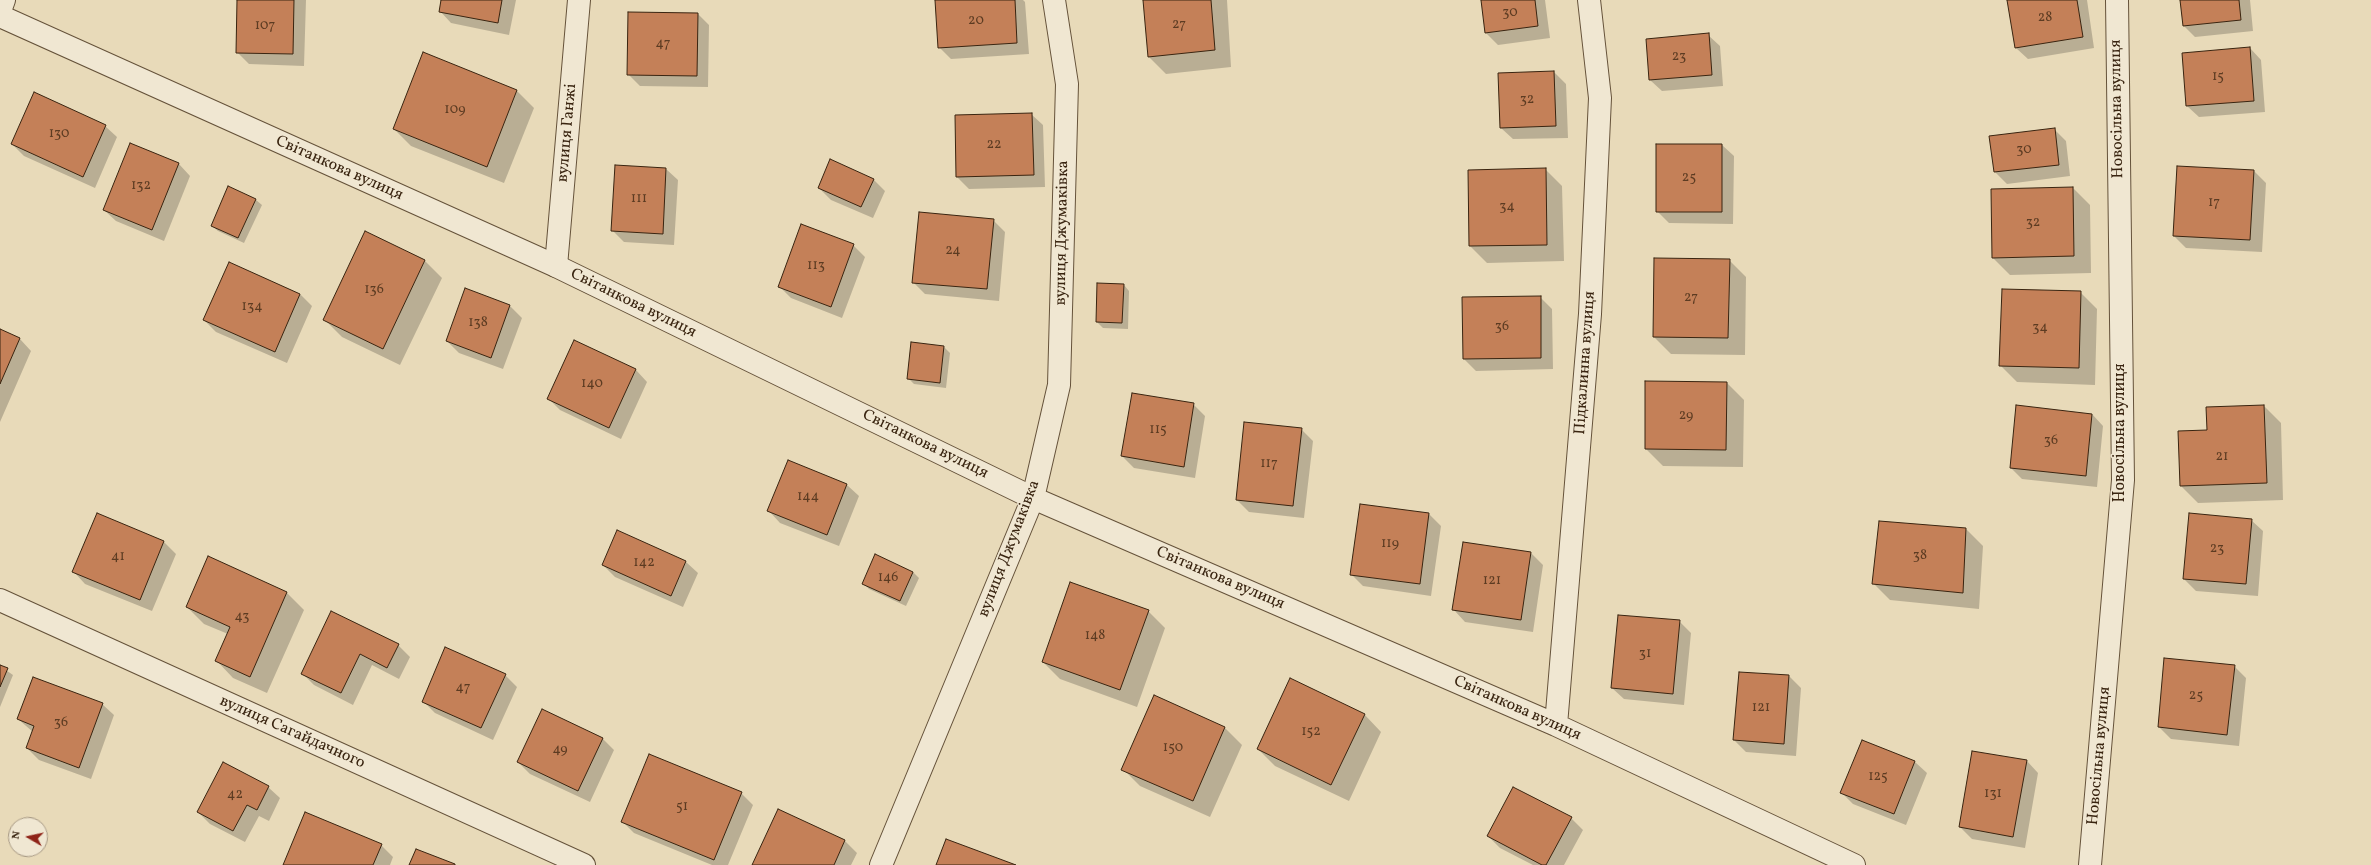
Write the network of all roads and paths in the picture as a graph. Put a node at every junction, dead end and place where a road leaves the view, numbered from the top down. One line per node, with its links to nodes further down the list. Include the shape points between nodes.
1 (4, 0): 6 (street)
2 (579, 0): 8 (street, вулиця Ганжі)
3 (1054, 0): 9 (street, вулиця Джумаківка, via 1067,84 1059,385)
4 (1589, 0): 11 (street, Підкалинна вулиця, via 1600,106 1590,314)
5 (2117, 0): 15 (street, Новосільна вулиця, via 2123,480)
6 (0, 11)
7 (0, 16): 8 (street, Світанкова вулиця)
8 (556, 266): 9 (street, Світанкова вулиця)
9 (1033, 498): 11 (street, Світанкова вулиця); 13 (street, вулиця Джумаківка)
10 (0, 600): 12 (street, вулиця Сагайдачного)
11 (1556, 725): 14 (street, Світанкова вулиця)
12 (584, 865)
13 (881, 865)
14 (1854, 865)
15 (2090, 865)

